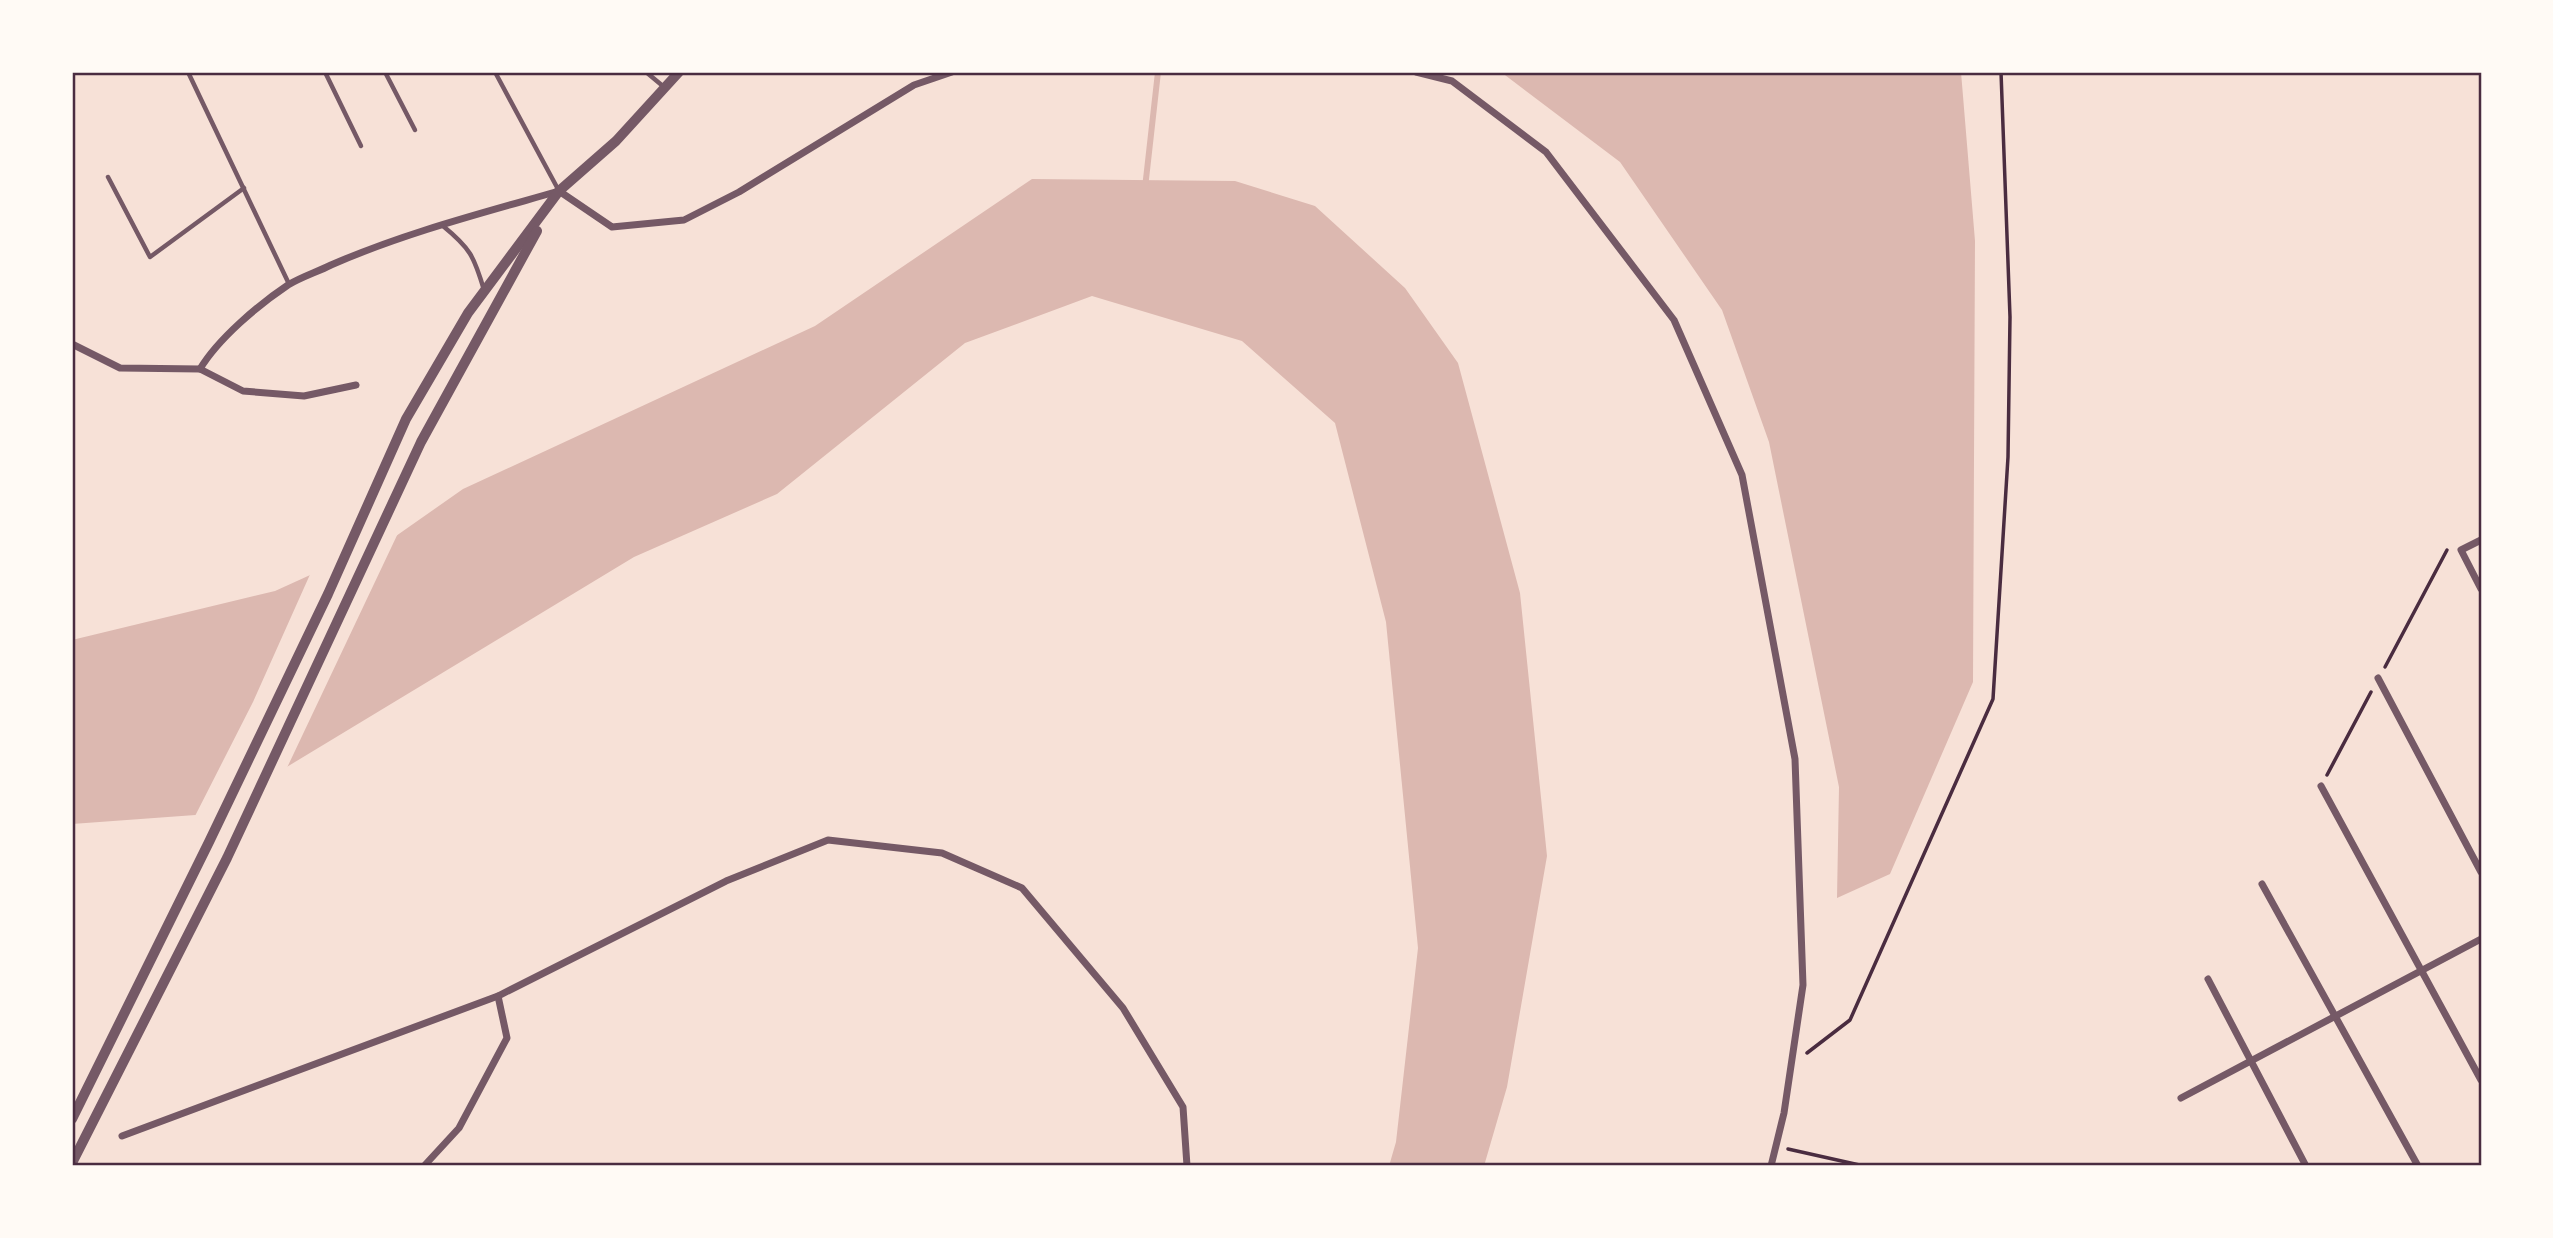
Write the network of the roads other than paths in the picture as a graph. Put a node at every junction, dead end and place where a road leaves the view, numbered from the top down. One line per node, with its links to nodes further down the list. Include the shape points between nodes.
1 (188, 72): 13 (lane)
2 (325, 72): 11 (lane)
3 (385, 72): 10 (lane)
4 (495, 72): 14 (lane)
5 (646, 72): 9 (lane)
6 (679, 72): 9 (street)
7 (952, 72): 14 (street, via 914,85 739,192 684,220 612,227)
8 (1416, 72): 40 (street, via 1452,81 1546,152 1674,320 1742,475 1795,759 1803,985 1784,1113)
9 (664, 88): 14 (street, via 616,141)
10 (415, 130)
11 (361, 146)
12 (107, 177): 13 (lane, via 150,257)
13 (244, 188): 16 (lane)
14 (559, 191): 15 (street); 17 (street); 37 (street, via 421,442 227,858)
15 (443, 225): 16 (street, via 357,254); 17 (lane, via 466,245)
16 (289, 284): 19 (street, via 226,335)
17 (485, 292): 35 (street, via 406,419 328,594)
18 (72, 344): 19 (street, via 120,368)
19 (200, 369): 20 (street, via 243,391 304,396)
20 (356, 385)
21 (2481, 540): 22 (street, via 2461,550)
22 (2481, 589)
23 (2378, 678): 25 (street)
24 (2321, 786): 28 (street)
25 (2481, 872)
26 (2262, 884): 31 (street)
27 (2481, 939): 28 (street)
28 (2424, 971): 31 (street); 33 (street)
29 (2208, 979): 32 (street)
30 (498, 996): 36 (street); 38 (street, via 508,1038 459,1128); 39 (street, via 726,881 828,840 942,853 1022,888 1123,1008 1183,1107)
31 (2335, 1016): 32 (street); 42 (street)
32 (2251, 1061): 34 (street); 41 (street)
33 (2481, 1080)
34 (2181, 1098)
35 (72, 1119)
36 (122, 1136)
37 (72, 1163)
38 (424, 1166)
39 (1187, 1166)
40 (1770, 1166)
41 (2306, 1166)
42 (2418, 1166)

